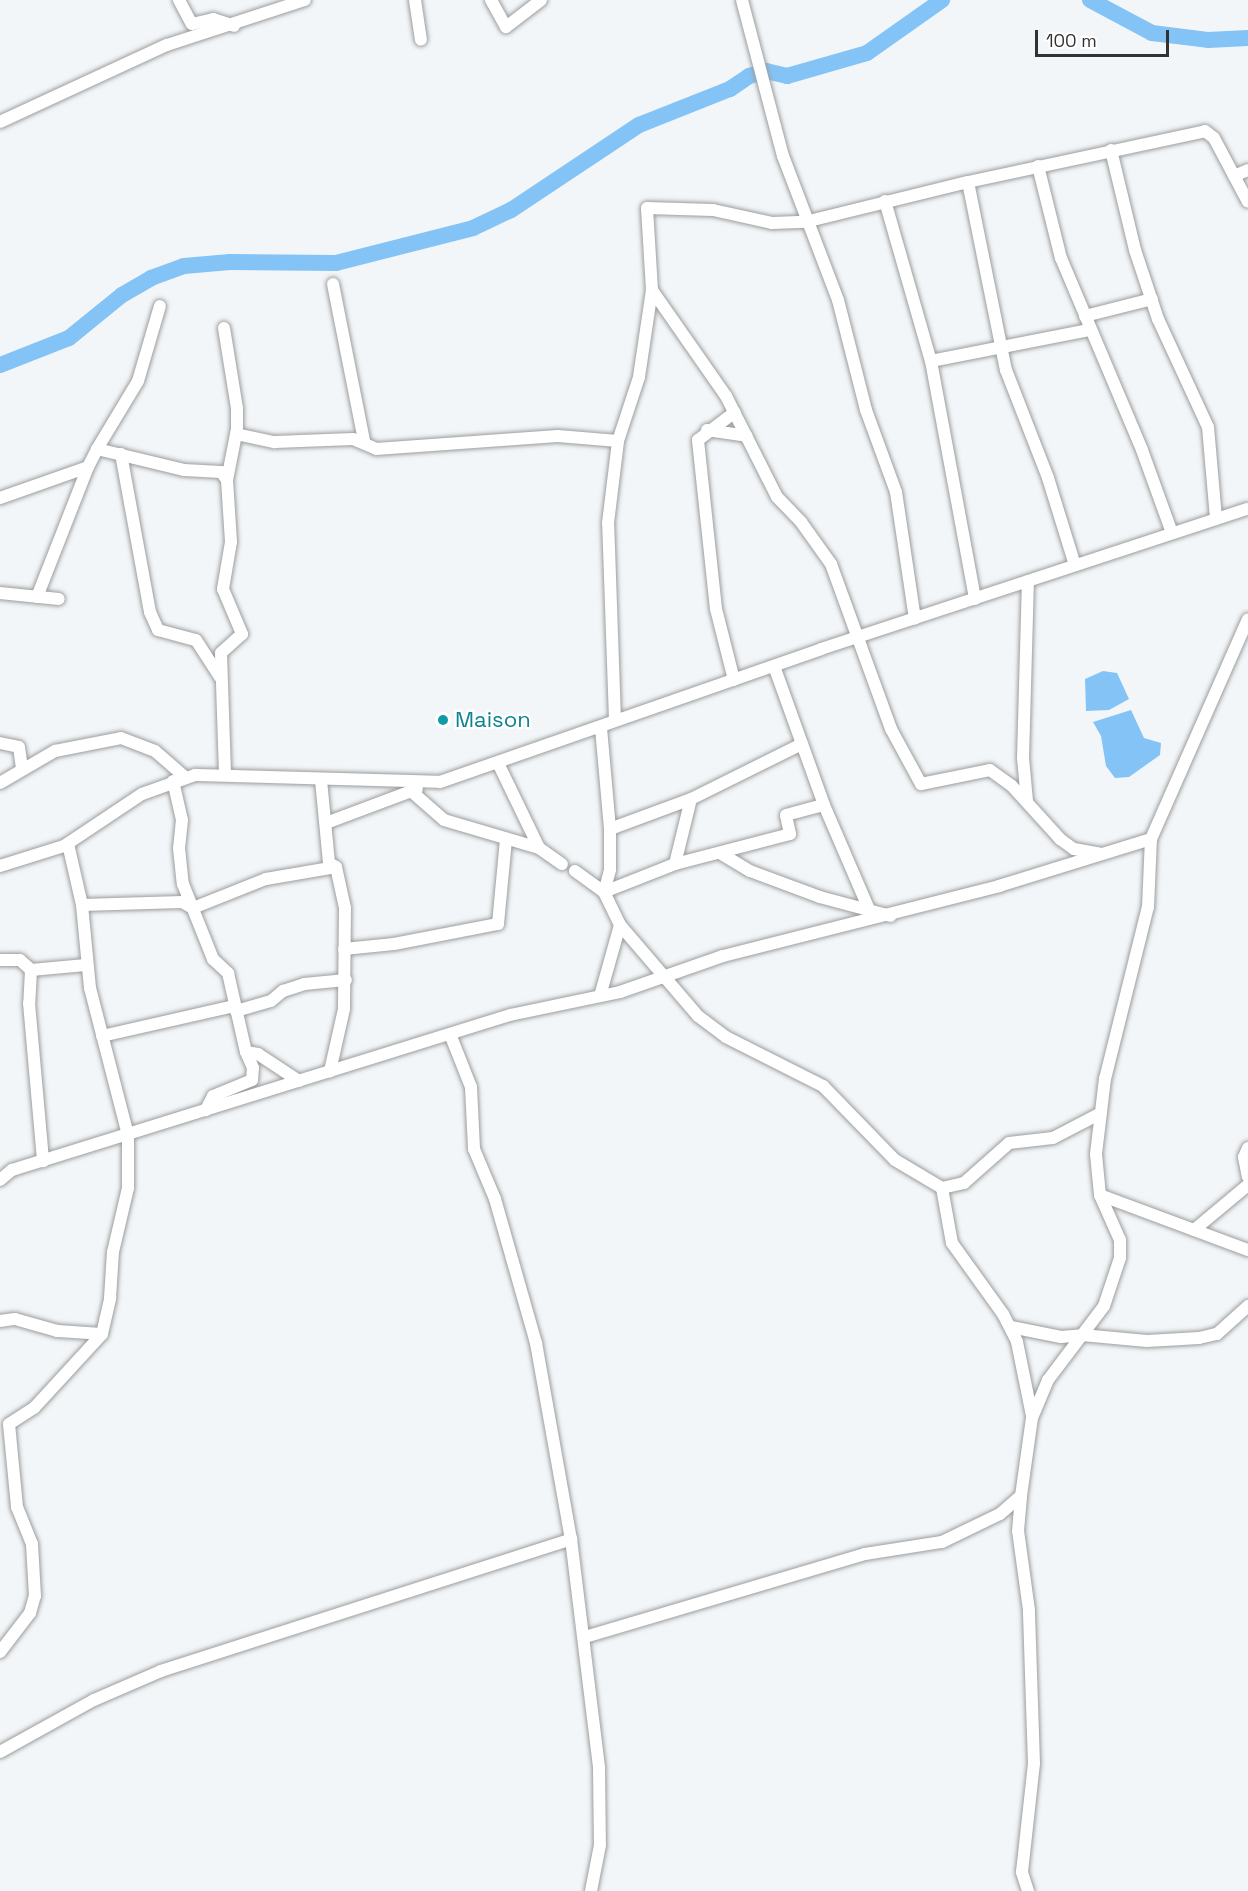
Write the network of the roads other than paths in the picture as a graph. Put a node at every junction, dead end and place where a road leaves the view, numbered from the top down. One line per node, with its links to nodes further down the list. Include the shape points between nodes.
1 (179, 0): 7 (street, via 192,24 213,19)
2 (305, 0): 7 (street)
3 (414, 0): 8 (street)
4 (491, 0): 5 (street, via 506,27)
5 (541, 0)
6 (742, 0): 17 (street)
7 (234, 26): 9 (street, via 167,45)
8 (421, 40)
9 (0, 122)
10 (1111, 150): 11 (street); 13 (street, via 1204,131 1214,138); 20 (street, via 1135,250)
11 (1038, 166): 14 (street); 22 (street, via 1061,258)
12 (1248, 170): 13 (street)
13 (1234, 176): 16 (street)
14 (968, 182): 15 (street); 25 (street)
15 (885, 201): 17 (street); 26 (street)
16 (1248, 202)
17 (805, 222): 19 (street, via 772,223 713,210 647,208); 47 (street, via 838,300 866,410 896,492)
18 (333, 284): 31 (street)
19 (652, 290): 27 (street); 32 (street, via 639,377)
20 (1152, 299): 22 (street); 39 (street, via 1208,427)
21 (160, 306): 33 (street, via 138,381)
22 (1085, 316): 24 (street)
23 (224, 328): 29 (street, via 237,408)
24 (1089, 330): 25 (street); 40 (street, via 1142,450)
25 (1004, 349): 26 (street); 41 (street, via 1006,370 1051,486)
26 (931, 361): 46 (street)
27 (735, 412): 28 (street); 30 (street)
28 (707, 430): 30 (street); 52 (street, via 698,440 716,609)
29 (236, 434): 31 (street, via 275,442); 36 (street)
30 (747, 436): 49 (street, via 777,497 831,564)
31 (364, 441): 32 (street, via 376,449 558,436)
32 (618, 441): 53 (street, via 608,534)
33 (97, 449): 34 (street); 35 (street)
34 (121, 454): 36 (street, via 184,470 221,472); 51 (street, via 150,612 158,630 196,640)
35 (88, 467): 37 (street); 44 (street)
36 (227, 480): 51 (street, via 231,542 223,589 242,634 221,653)
37 (0, 498)
38 (1248, 509): 39 (street)
39 (1216, 519): 40 (street)
40 (1172, 533): 41 (street)
41 (1075, 565): 42 (street)
42 (1028, 581): 46 (street); 67 (street, via 1023,758)
43 (0, 593): 44 (street)
44 (37, 597): 45 (street)
45 (59, 599)
46 (975, 599): 47 (street)
47 (915, 619): 49 (street)
48 (1248, 619): 70 (street)
49 (857, 637): 50 (street); 67 (street, via 891,729 921,784 990,770 1012,786)
50 (774, 666): 52 (street); 56 (street)
51 (222, 680): 59 (street)
52 (734, 680): 53 (street)
53 (615, 720): 54 (street)
54 (601, 728): 57 (street); 69 (street)
55 (0, 743): 58 (street, via 19,747)
56 (802, 744): 65 (street); 66 (street)
57 (498, 763): 63 (street); 73 (street)
58 (22, 768): 60 (street, via 55,751 122,738 154,751); 62 (street)
59 (225, 774): 60 (street); 61 (street)
60 (179, 779): 72 (street, via 142,794); 84 (street, via 180,864)
61 (321, 780): 63 (street); 68 (street)
62 (0, 783)
63 (431, 784): 64 (street)
64 (411, 791): 68 (street); 71 (street, via 444,820)
65 (691, 799): 69 (street); 77 (street)
66 (824, 805): 74 (street, via 786,815 790,834); 83 (street)
67 (1029, 807): 75 (street, via 1074,849)
68 (326, 823): 79 (street, via 330,863)
69 (610, 829): 81 (street, via 610,870)
70 (1151, 839): 75 (street); 101 (street, via 1148,907 1116,1032)
71 (507, 840): 73 (street); 87 (street, via 498,924 394,944)
72 (68, 844): 78 (street); 82 (street)
73 (539, 848): 76 (street)
74 (720, 853): 77 (street); 83 (street, via 750,872 820,897)
75 (1109, 854): 85 (street)
76 (562, 864)
77 (675, 864): 81 (street)
78 (0, 866)
79 (336, 867): 84 (street, via 266,879); 87 (street, via 345,908)
80 (574, 871): 81 (street)
81 (604, 892): 86 (street)
82 (82, 905): 84 (street, via 182,902); 89 (street)
83 (868, 907): 85 (street)
84 (193, 908): 94 (street, via 213,959 228,973)
85 (891, 916): 91 (street, via 723,956)
86 (620, 925): 91 (street); 93 (street)
87 (344, 949): 92 (street)
88 (0, 960): 90 (street, via 20,960)
89 (86, 965): 90 (street); 96 (street)
90 (31, 970): 104 (street, via 29,1003)
91 (663, 977): 93 (street); 108 (street, via 698,1016 726,1037 823,1086 896,1160)
92 (346, 980): 94 (street, via 304,984 283,991 271,1002); 98 (street, via 344,1009)
93 (600, 996): 95 (street, via 510,1015)
94 (235, 1009): 96 (street); 97 (street)
95 (450, 1034): 98 (street); 121 (street, via 471,1087 474,1149 495,1199 536,1343)
96 (102, 1036): 102 (street)
97 (246, 1052): 99 (street, via 258,1054); 100 (street, via 254,1068 252,1080 213,1096)
98 (330, 1071): 99 (street)
99 (299, 1081): 100 (street)
100 (206, 1110): 102 (street)
101 (1101, 1113): 108 (street, via 1053,1138 1009,1143 964,1183); 109 (street, via 1096,1155)
102 (128, 1135): 104 (street); 117 (street, via 127,1202 113,1252 110,1298)
103 (1248, 1148): 105 (street, via 1244,1157)
104 (43, 1161): 106 (street, via 12,1170)
105 (1248, 1177)
106 (0, 1180)
107 (1248, 1185): 110 (street)
108 (942, 1188): 116 (street, via 952,1243)
109 (1100, 1195): 110 (street); 118 (street, via 1120,1240 1120,1258 1104,1306)
110 (1194, 1230): 112 (street)
111 (1248, 1239): 112 (street)
112 (1234, 1244): 113 (street)
113 (1248, 1250)
114 (1248, 1306): 118 (street, via 1217,1334 1199,1338 1147,1341)
115 (0, 1321): 117 (street, via 15,1319 57,1331)
116 (1011, 1327): 118 (street, via 1048,1336); 119 (street, via 1025,1368)
117 (102, 1334): 123 (street, via 34,1408 9,1424 17,1507 32,1544 35,1596 30,1613)
118 (1083, 1335): 119 (street, via 1048,1380)
119 (1032, 1418): 120 (street)
120 (1021, 1496): 122 (street, via 1000,1514 942,1542 865,1554); 126 (street, via 1018,1531 1029,1610 1034,1764 1022,1872)
121 (571, 1539): 122 (street); 124 (street, via 161,1671 94,1700)
122 (585, 1637): 125 (street, via 602,1820)
123 (0, 1652)
124 (0, 1752)
125 (591, 1891)
126 (1028, 1891)

